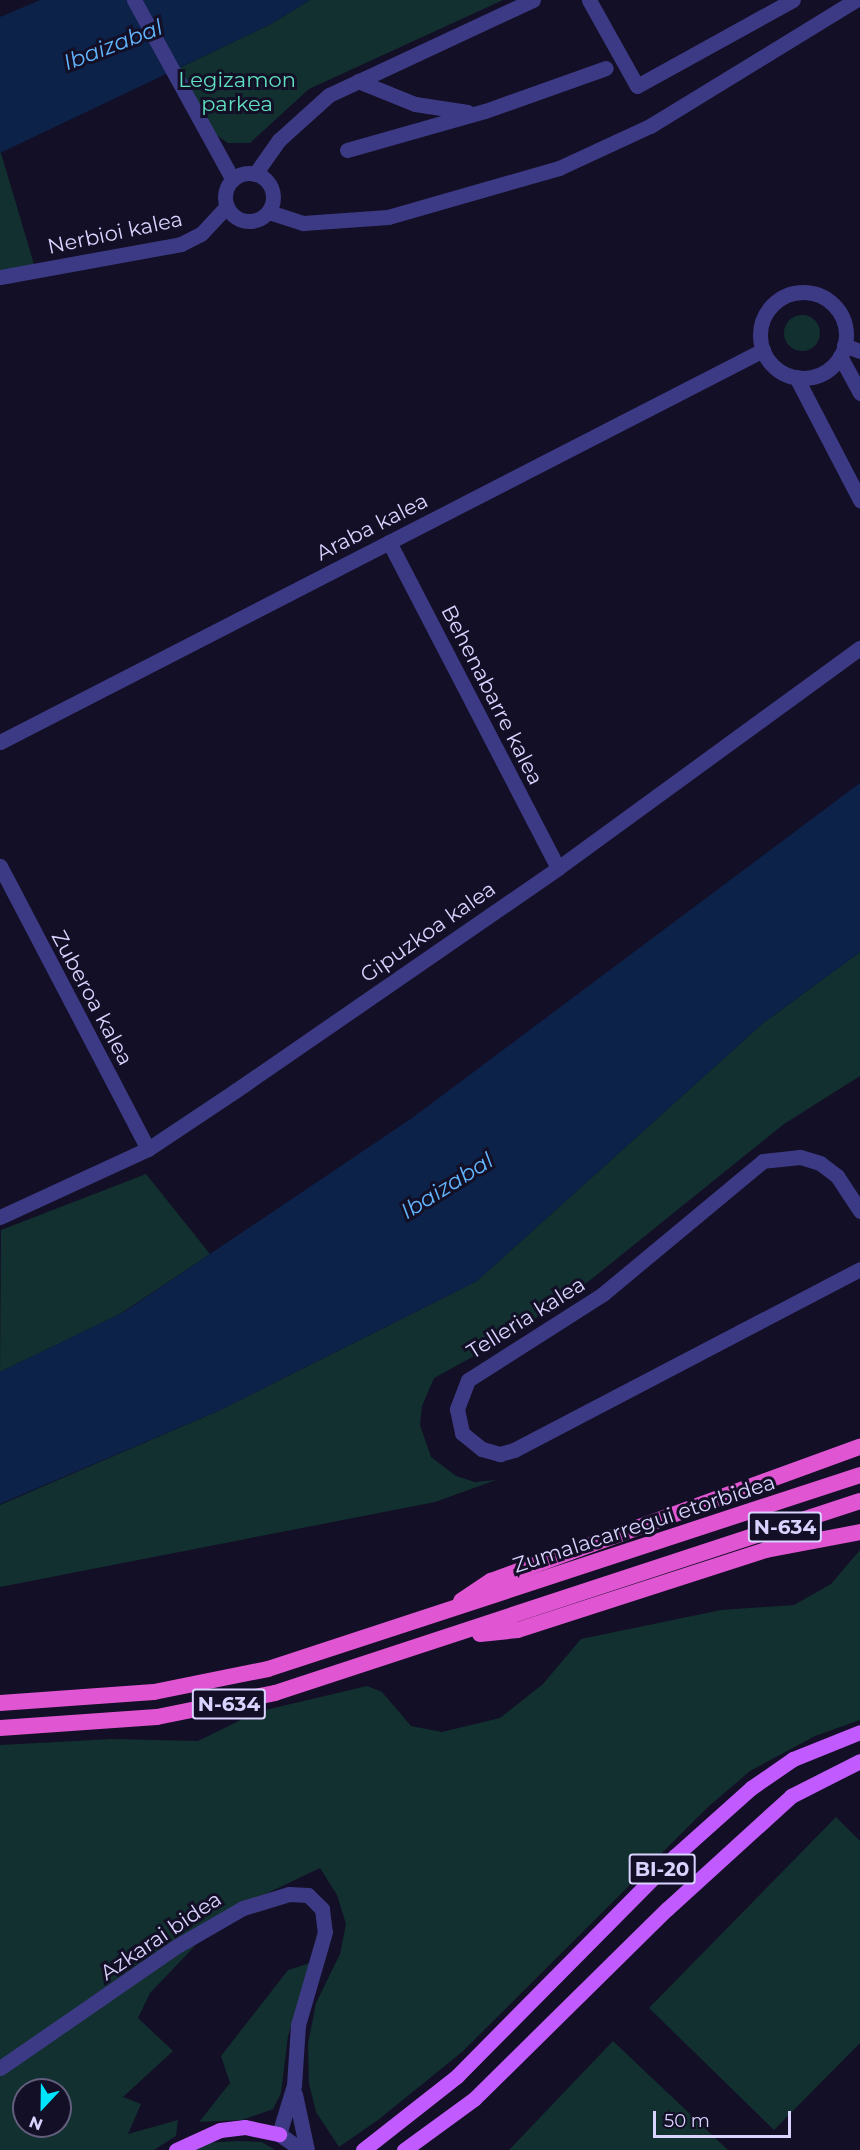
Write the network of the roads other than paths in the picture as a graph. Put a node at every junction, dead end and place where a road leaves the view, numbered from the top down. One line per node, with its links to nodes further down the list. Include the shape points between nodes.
1 (134, 0): 11 (street)
2 (533, 0): 7 (street)
3 (589, 0): 4 (street, via 637,86)
4 (793, 0)
5 (856, 0): 13 (street, via 650,126 559,168 388,217 303,223)
6 (606, 68): 8 (street)
7 (358, 81): 8 (street, via 432,108); 10 (street, via 329,95 303,115)
8 (485, 111): 9 (street)
9 (347, 150)
10 (255, 174): 11 (street); 13 (street, via 273,189)
11 (232, 180): 12 (street, via 226,192)
12 (227, 206): 13 (street, via 235,217 249,222); 14 (street, Nerbioi kalea, via 201,234 181,244)
13 (269, 212)
14 (0, 277)
15 (763, 350): 16 (street, via 760,332 765,314 779,299 798,292 819,295 835,306 844,324); 18 (street, via 772,365); 21 (street, Araba kalea)
16 (842, 350): 17 (street); 18 (street, via 822,373); 19 (street)
17 (860, 351)
18 (796, 377): 20 (street)
19 (860, 393)
20 (860, 500)
21 (389, 542): 23 (street, Araba kalea); 25 (street, Behenabarre kalea)
22 (860, 648): 25 (street, Gipuzkoa kalea)
23 (0, 742)
24 (0, 866): 26 (street, Zuberoa kalea)
25 (558, 868): 26 (street, Gipuzkoa kalea)
26 (148, 1149): 28 (street, Gipuzkoa kalea)
27 (860, 1211): 29 (street, Telleria kalea, via 837,1176 820,1163 800,1157 763,1161 603,1294 468,1380 458,1409 462,1433 482,1449 500,1454 514,1450)
28 (0, 1217)
29 (860, 1269)
30 (860, 1447): 34 (highway, N-634, via 491,1581)
31 (860, 1475): 34 (highway, Zumalacarregui etorbidea / N-634)
32 (860, 1501): 35 (highway, N-634)
33 (860, 1532): 35 (highway, N-634, via 766,1550 518,1630)
34 (441, 1614): 36 (highway, N-634, via 268,1669 199,1685 120,1696)
35 (449, 1638): 37 (highway, N-634, via 275,1693 204,1709 122,1721)
36 (0, 1703)
37 (0, 1728)
38 (860, 1732): 47 (main road, BI-20, via 793,1760 743,1795 675,1856 492,2044 396,2127)
39 (860, 1761): 42 (main road, BI-20, via 791,1796)
40 (0, 2068): 41 (street, Azkarai bidea, via 177,1946 243,1908 298,1893 315,1900 326,1920 298,2025)
41 (294, 2085): 43 (street); 46 (street)
42 (474, 2099): 48 (main road, BI-20); 49 (main road)
43 (279, 2134): 44 (main road, via 233,2128 203,2135); 45 (street)
44 (176, 2150)
45 (302, 2150)
46 (307, 2150)
47 (363, 2150)
48 (404, 2150)
49 (423, 2150)

